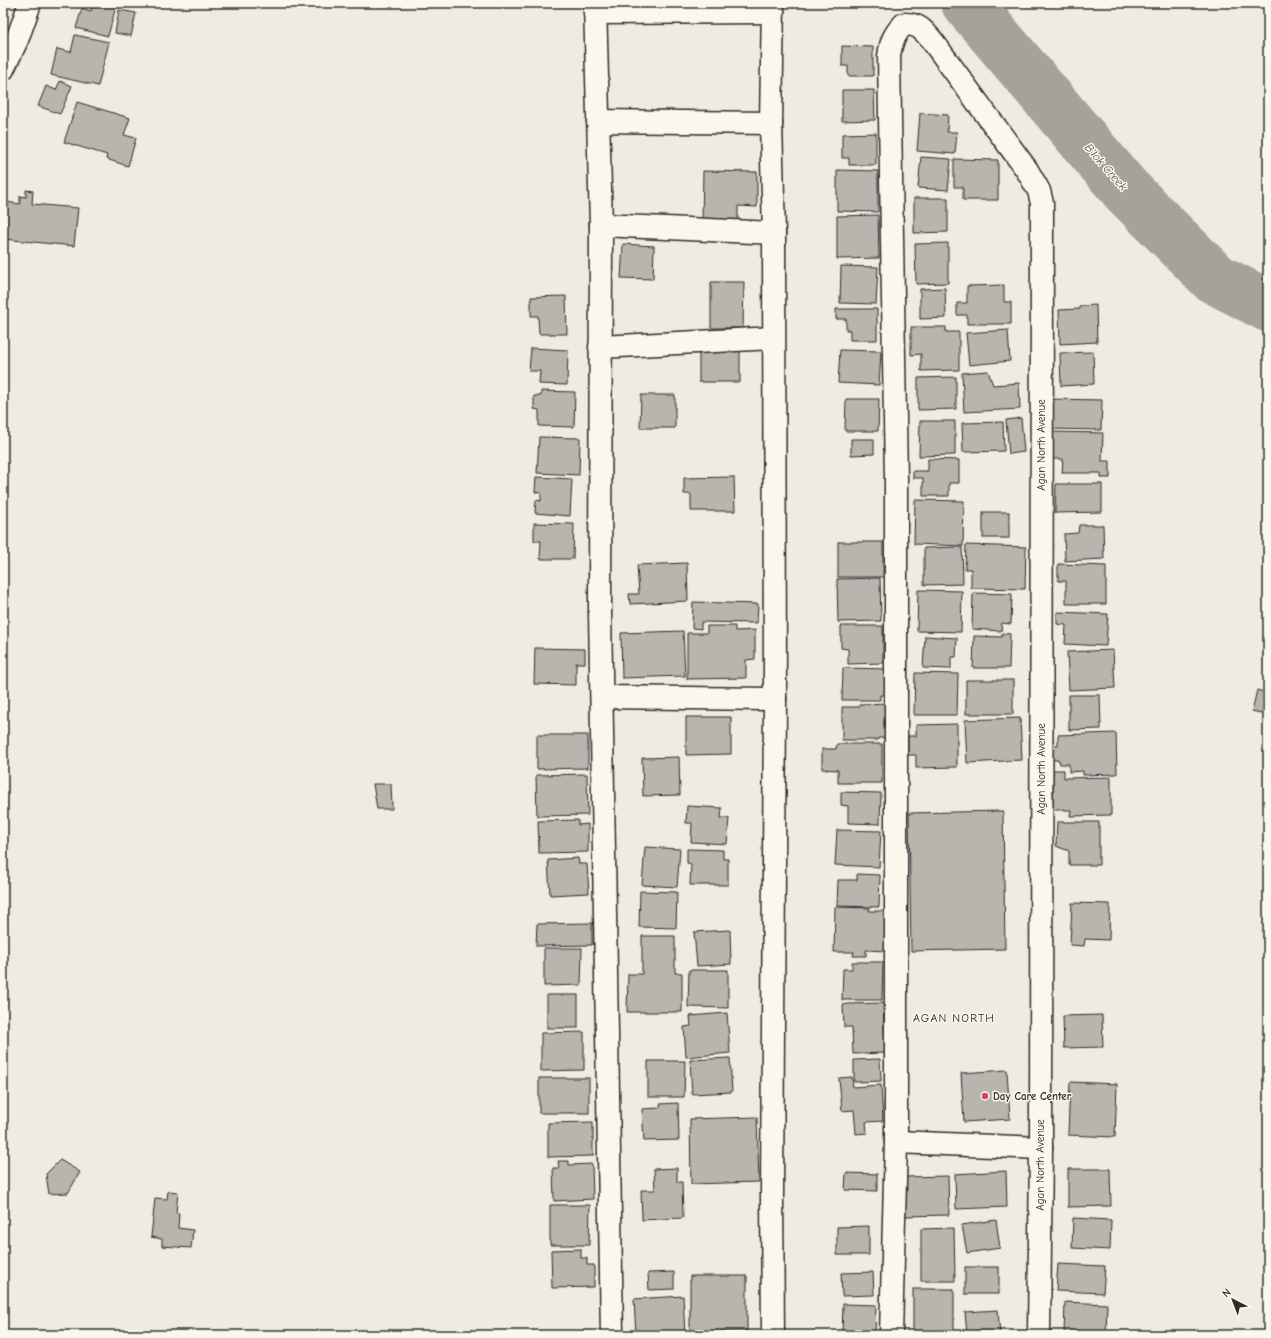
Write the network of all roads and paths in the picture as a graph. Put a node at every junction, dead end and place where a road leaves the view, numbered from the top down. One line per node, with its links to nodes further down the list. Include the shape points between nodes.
1 (30, 3): 4 (street)
2 (773, 7): 3 (street); 6 (street)
3 (595, 8): 5 (street)
4 (3, 69)
5 (598, 122): 6 (street); 7 (street)
6 (771, 123): 8 (street)
7 (601, 225): 8 (street); 10 (street)
8 (774, 233): 9 (street)
9 (773, 338): 10 (street); 12 (street)
10 (600, 347): 11 (street)
11 (602, 697): 12 (street); 15 (street)
12 (775, 699): 16 (street)
13 (896, 1142): 14 (street); 14 (street, Agan North Avenue, via 896,480 889,56 890,43 895,33 904,24 914,24 934,43 1027,170 1039,191 1042,203); 17 (street)
14 (1041, 1148): 18 (street, Agan North Avenue)
15 (612, 1335)
16 (773, 1335)
17 (891, 1335)
18 (1039, 1335)

